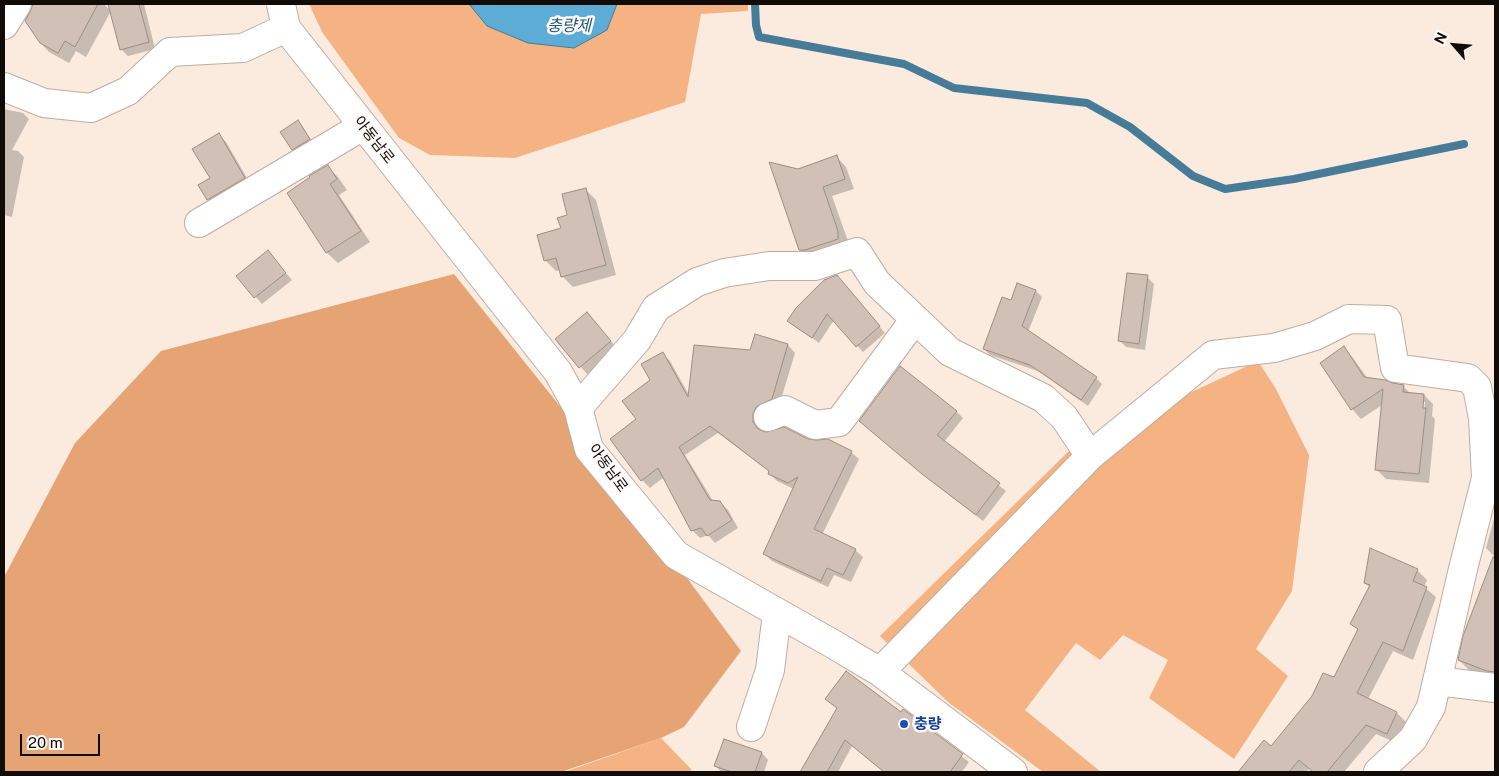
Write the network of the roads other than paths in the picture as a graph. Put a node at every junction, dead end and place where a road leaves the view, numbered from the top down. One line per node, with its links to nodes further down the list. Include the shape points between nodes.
1 (17, 4): 3 (street)
2 (283, 16): 4 (street, via 243,48 170,52 128,91 91,108 44,103); 5 (street, 아동남로)
3 (4, 25)
4 (4, 87)
5 (363, 126): 6 (street); 8 (street, 아동남로, via 558,372)
6 (199, 223)
7 (915, 319): 8 (street, via 878,283 857,252 816,266 768,266 724,273 697,282 656,308 637,340); 9 (street, via 839,422 815,425 785,410); 10 (street, via 950,352 1042,398 1064,417)
8 (578, 408): 11 (street, 아동남로, via 589,449 676,554)
9 (768, 417)
10 (1090, 456): 12 (street); 13 (street, via 1213,355 1274,348 1316,336 1349,319 1387,320 1395,368 1468,378 1477,387 1484,418 1486,478)
11 (777, 613): 12 (street, 아동남로); 15 (street, via 770,670)
12 (880, 672): 16 (street, 아동남로)
13 (1437, 681): 14 (street); 17 (street, via 1431,707 1413,739)
14 (1495, 688)
15 (751, 728)
16 (1014, 772)
17 (1378, 772)

